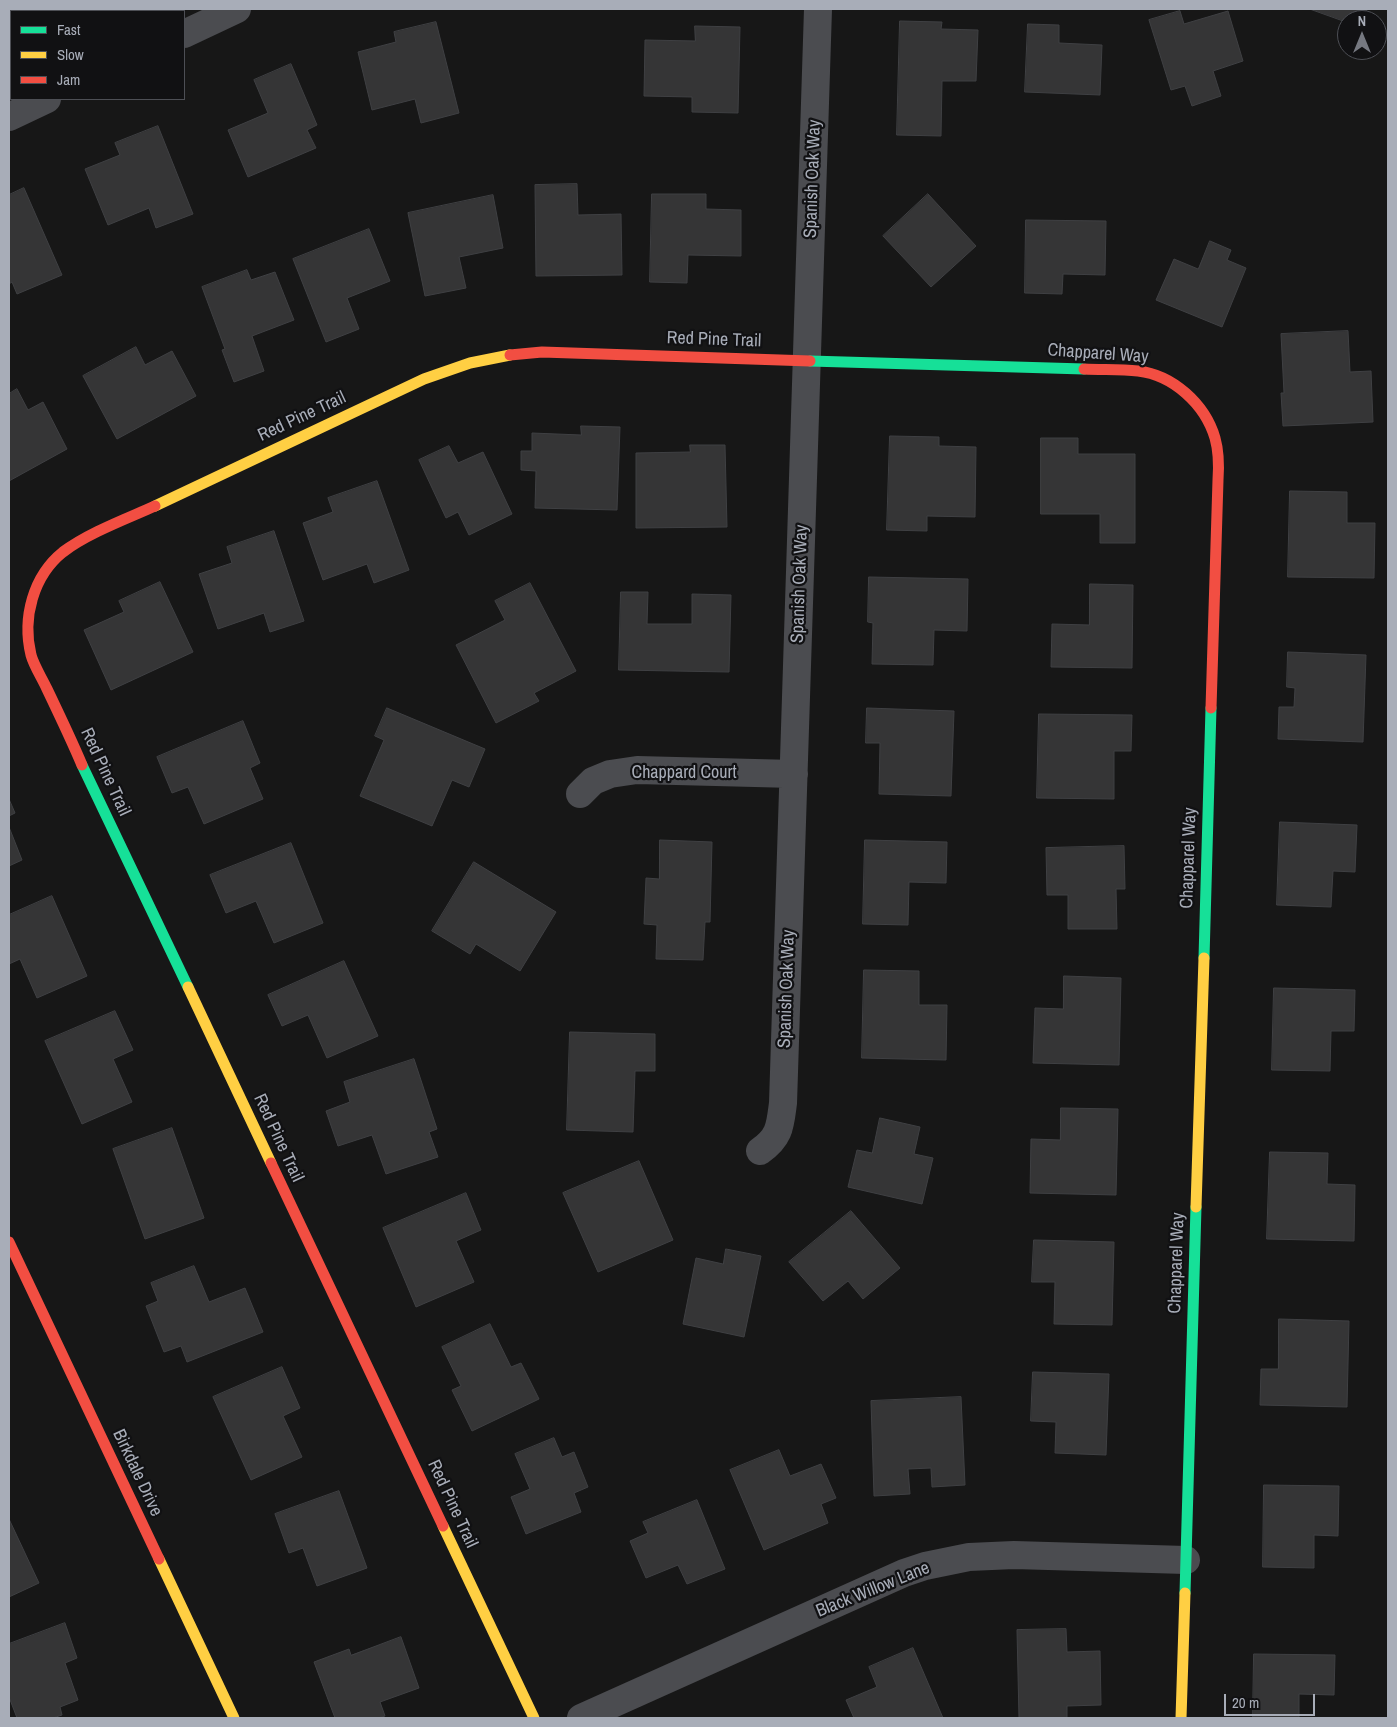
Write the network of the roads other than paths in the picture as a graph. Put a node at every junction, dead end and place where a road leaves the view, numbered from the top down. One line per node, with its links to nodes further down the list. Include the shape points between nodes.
1 (237, 9): 3 (street)
2 (818, 9): 6 (street, Spanish Oak Way)
3 (185, 34)
4 (44, 100): 5 (street)
5 (9, 117)
6 (807, 360): 7 (street, Spanish Oak Way); 11 (street, Chapparel Way, via 1139,371 1161,377 1181,389 1209,424 1216,446 1217,533); 13 (street, Red Pine Trail, via 542,352 470,363 424,379 82,540 63,552 47,569 35,588 29,610 27,633 31,656)
7 (794, 774): 8 (street, Chappard Court, via 637,770 610,774 593,781); 9 (street, Spanish Oak Way, via 783,1102 780,1126 772,1142)
8 (580, 794)
9 (760, 1151)
10 (9, 1242): 12 (street, Birkdale Drive)
11 (1186, 1560): 14 (street, Black Willow Lane, via 1014,1555 969,1557 925,1566); 15 (street, Chapparel Way)
12 (234, 1718)
13 (534, 1718)
14 (581, 1718)
15 (1181, 1718)

